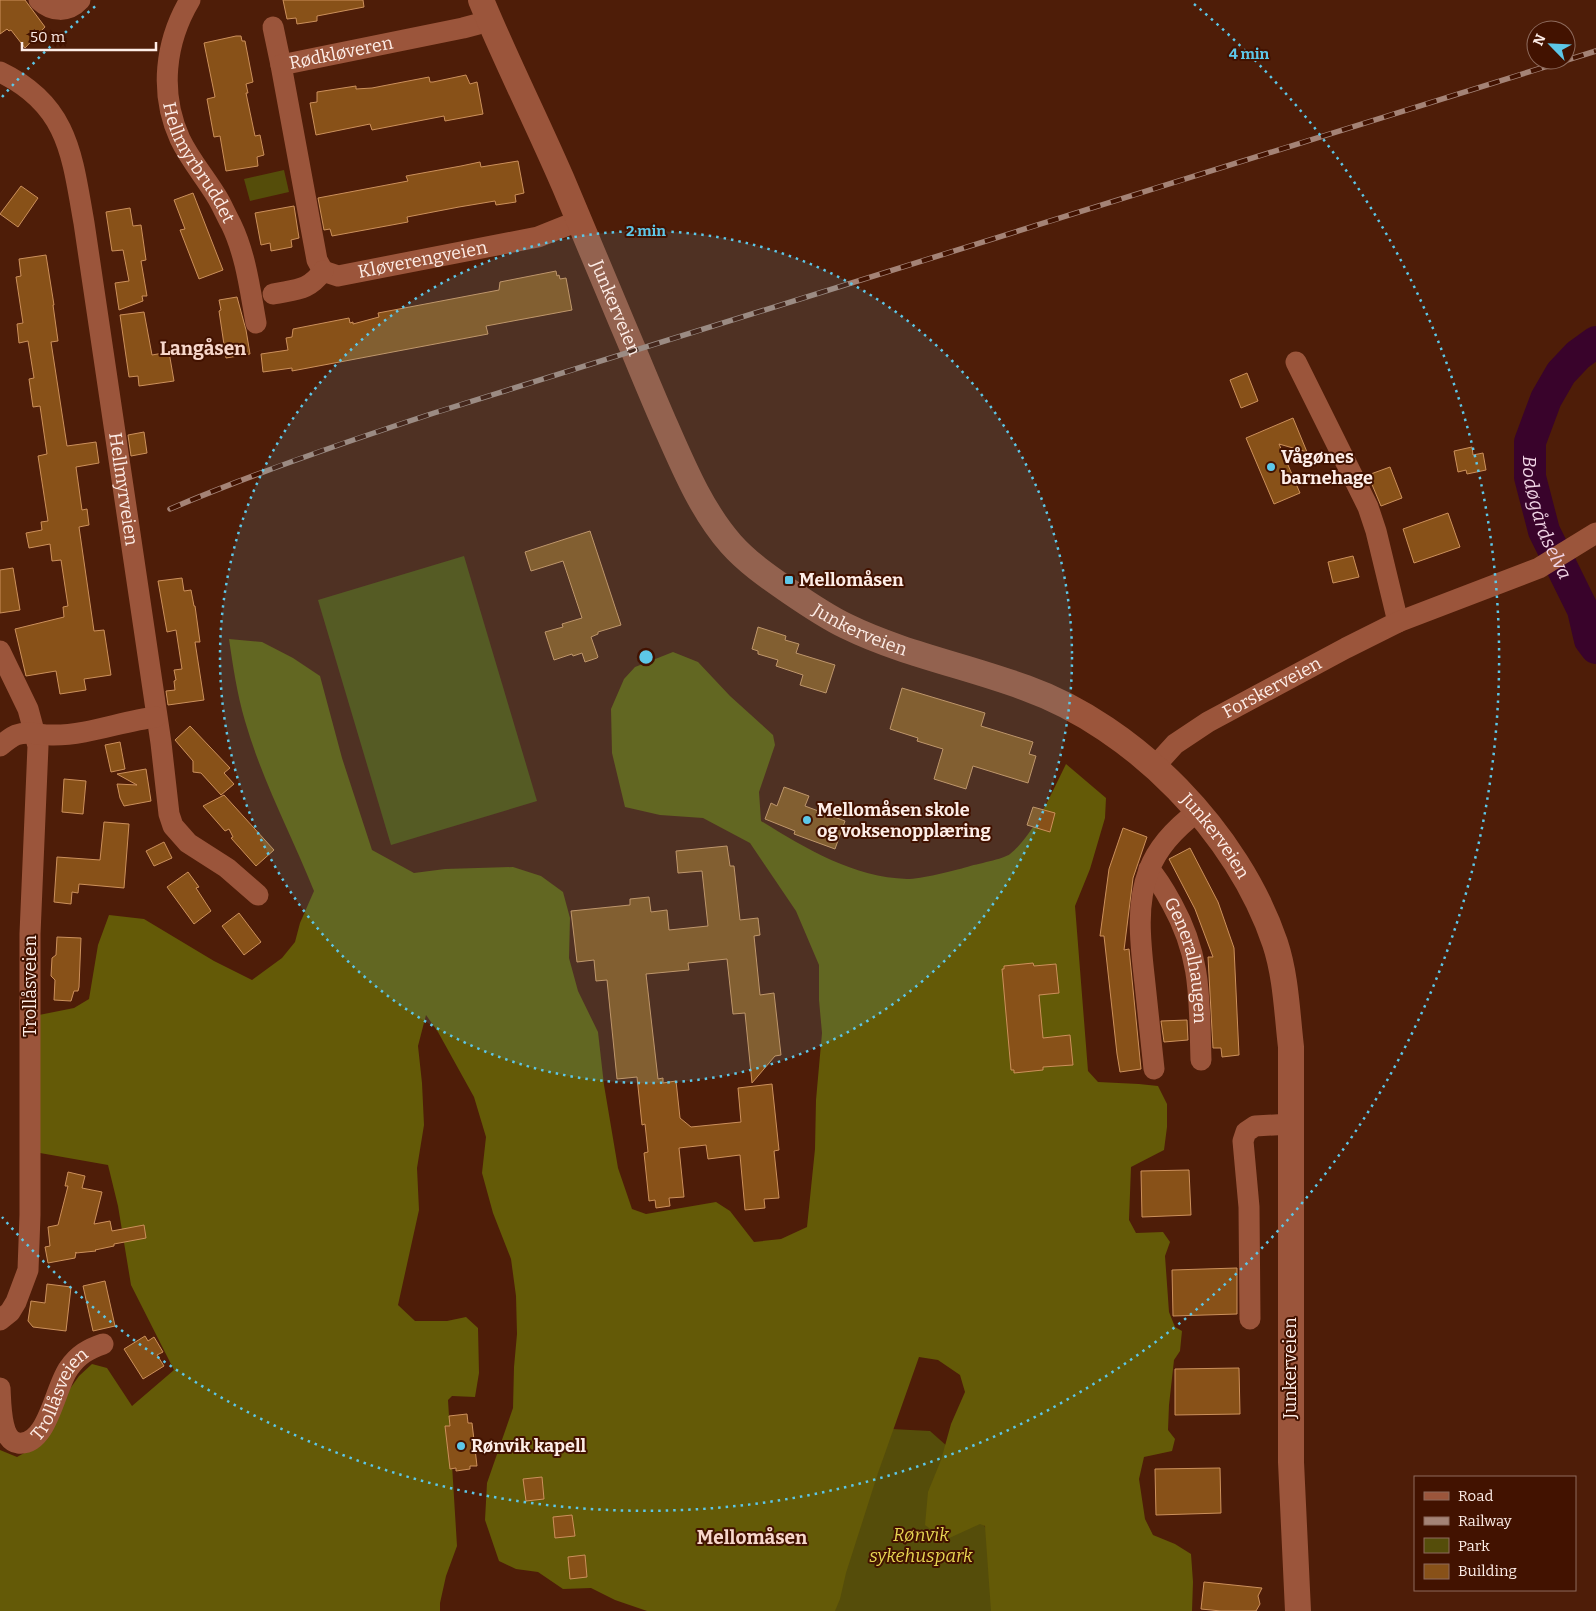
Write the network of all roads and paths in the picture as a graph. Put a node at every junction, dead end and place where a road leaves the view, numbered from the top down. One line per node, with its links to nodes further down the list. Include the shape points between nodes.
1 (39, 0): 2 (street, via 62,10)
2 (80, 0)
3 (190, 0): 11 (street, Hellmyrbruddet, via 171,44 166,72 170,107 180,138 232,226 245,266)
4 (485, 10): 6 (street, Rødkløveren, via 478,24); 8 (street, Junkerveien)
5 (273, 27): 6 (street)
6 (281, 65): 9 (street, Rødkløveren, via 317,260)
7 (0, 72): 16 (street, Hellmyrveien, via 28,89 44,104 57,121 74,164)
8 (578, 221): 9 (street, Kløverengveien, via 538,238 338,276); 19 (street, Junkerveien, via 689,480 733,546 763,572 845,626 1053,699 1094,722)
9 (323, 271): 10 (street, via 307,287)
10 (273, 294)
11 (256, 323)
12 (1296, 362): 14 (street, via 1368,508)
13 (1596, 533): 14 (street, Forskerveien, via 1539,568)
14 (1398, 622): 19 (street, Forskerveien, via 1208,722 1175,744)
15 (0, 651): 17 (street, Trollåsveien, via 28,709)
16 (156, 717): 17 (street, via 53,736); 22 (street, Hellmyrveien, via 173,826 188,843 228,868)
17 (35, 732): 18 (street, via 16,735); 27 (street, Trollåsveien, via 38,746 30,934 28,1270 16,1302)
18 (0, 746)
19 (1155, 766): 20 (street, Junkerveien)
20 (1197, 812): 21 (street, Generalhaugen, via 1170,836); 25 (street, Junkerveien, via 1226,845 1245,875 1275,945 1284,984 1291,1047)
21 (1149, 870): 23 (street, Generalhaugen, via 1177,912 1196,963); 24 (street, Generalhaugen, via 1140,914)
22 (258, 895)
23 (1201, 1060)
24 (1154, 1069)
25 (1291, 1124): 26 (street, via 1255,1126 1246,1132 1243,1141 1249,1207); 30 (street, Junkerveien, via 1291,1462)
26 (1250, 1319)
27 (0, 1320)
28 (103, 1344): 29 (street, Trollåsveien, via 83,1352 69,1367 42,1430 26,1442 13,1441 4,1429)
29 (0, 1388)
30 (1298, 1611)

